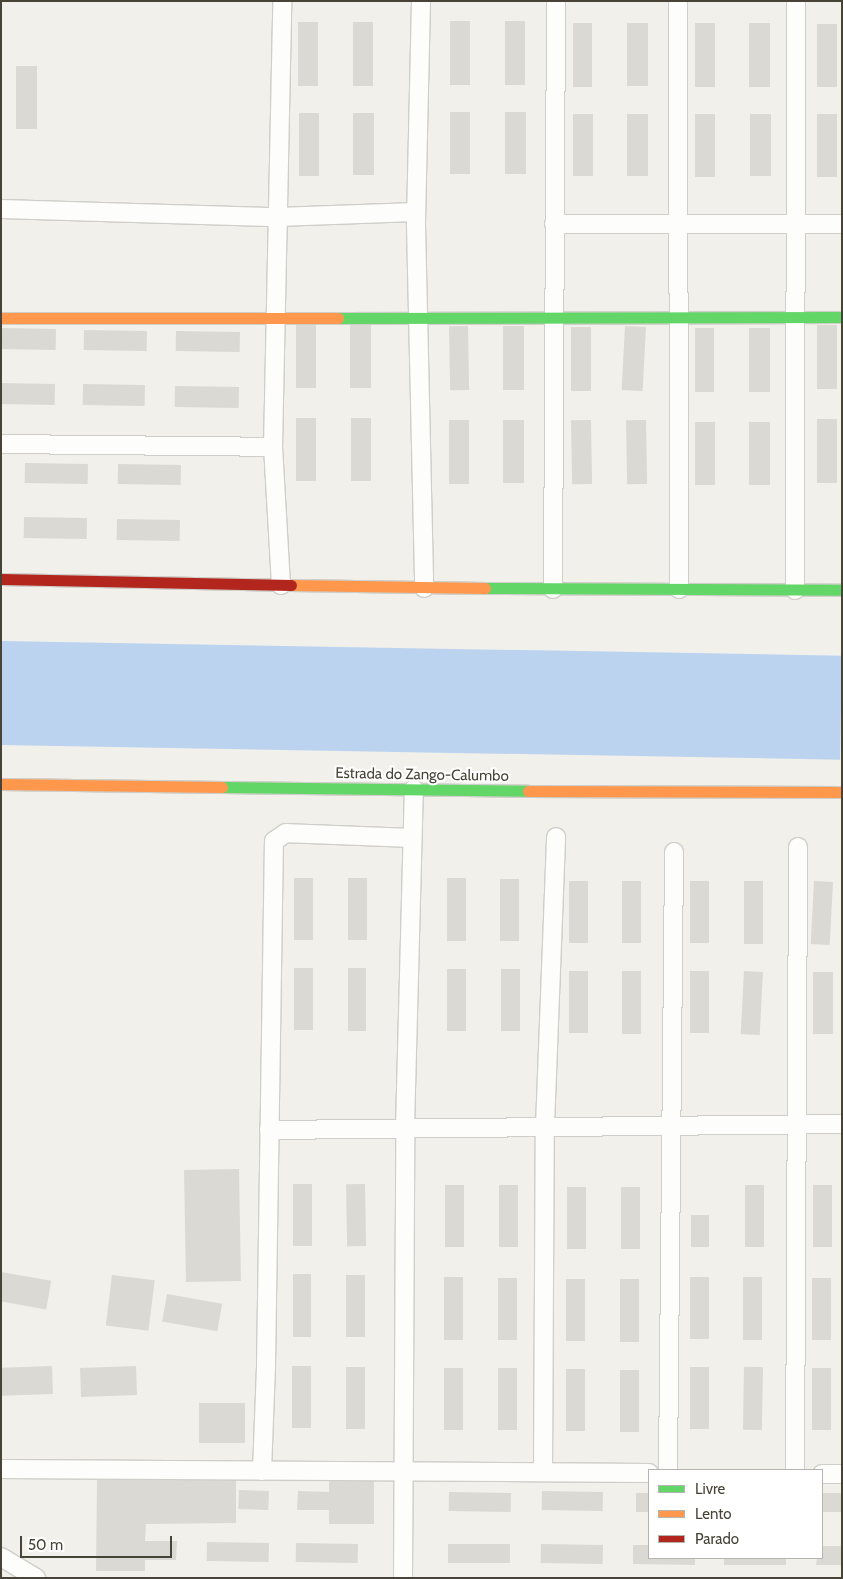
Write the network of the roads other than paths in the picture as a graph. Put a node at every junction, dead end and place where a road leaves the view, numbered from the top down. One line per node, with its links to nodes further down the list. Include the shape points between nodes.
1 (282, 1): 8 (street)
2 (421, 1): 7 (street)
3 (556, 1): 9 (street)
4 (678, 1): 10 (street)
5 (796, 1): 11 (street)
6 (1, 209): 8 (street)
7 (416, 212): 8 (street); 14 (street)
8 (277, 217): 13 (street)
9 (554, 224): 10 (street); 15 (street)
10 (678, 224): 11 (street); 16 (street)
11 (796, 224): 12 (street); 17 (street)
12 (842, 224)
13 (274, 317): 14 (street); 19 (street); 21 (street)
14 (418, 317): 15 (street); 24 (street)
15 (554, 317): 16 (street); 25 (street)
16 (679, 317): 17 (street); 26 (street)
17 (795, 317): 18 (street); 27 (street)
18 (842, 317)
19 (1, 318)
20 (1, 444): 21 (street)
21 (274, 447): 23 (street)
22 (1, 579): 23 (street)
23 (281, 584): 24 (street)
24 (424, 588): 25 (street)
25 (553, 589): 26 (street)
26 (679, 589): 27 (street)
27 (795, 590): 28 (street)
28 (842, 590)
29 (1, 784): 30 (street, Estrada do Zango-Calumbo)
30 (414, 789): 31 (street, Estrada do Zango-Calumbo); 33 (street)
31 (842, 792)
32 (556, 837): 39 (street)
33 (410, 838): 40 (street); 41 (street, via 286,833 274,841)
34 (798, 847): 38 (street)
35 (674, 852): 37 (street)
36 (842, 1124): 38 (street)
37 (670, 1125): 38 (street); 39 (street); 43 (street)
38 (798, 1125): 44 (street)
39 (545, 1126): 40 (street); 47 (street)
40 (405, 1128): 41 (street); 46 (street)
41 (269, 1130): 45 (street)
42 (1, 1469): 45 (street)
43 (668, 1469)
44 (795, 1469)
45 (262, 1471): 46 (street)
46 (402, 1472): 47 (street); 53 (street)
47 (543, 1472): 48 (street)
48 (648, 1472)
49 (823, 1474): 50 (street)
50 (842, 1474)
51 (1, 1557): 52 (street)
52 (36, 1578)
53 (403, 1578)

